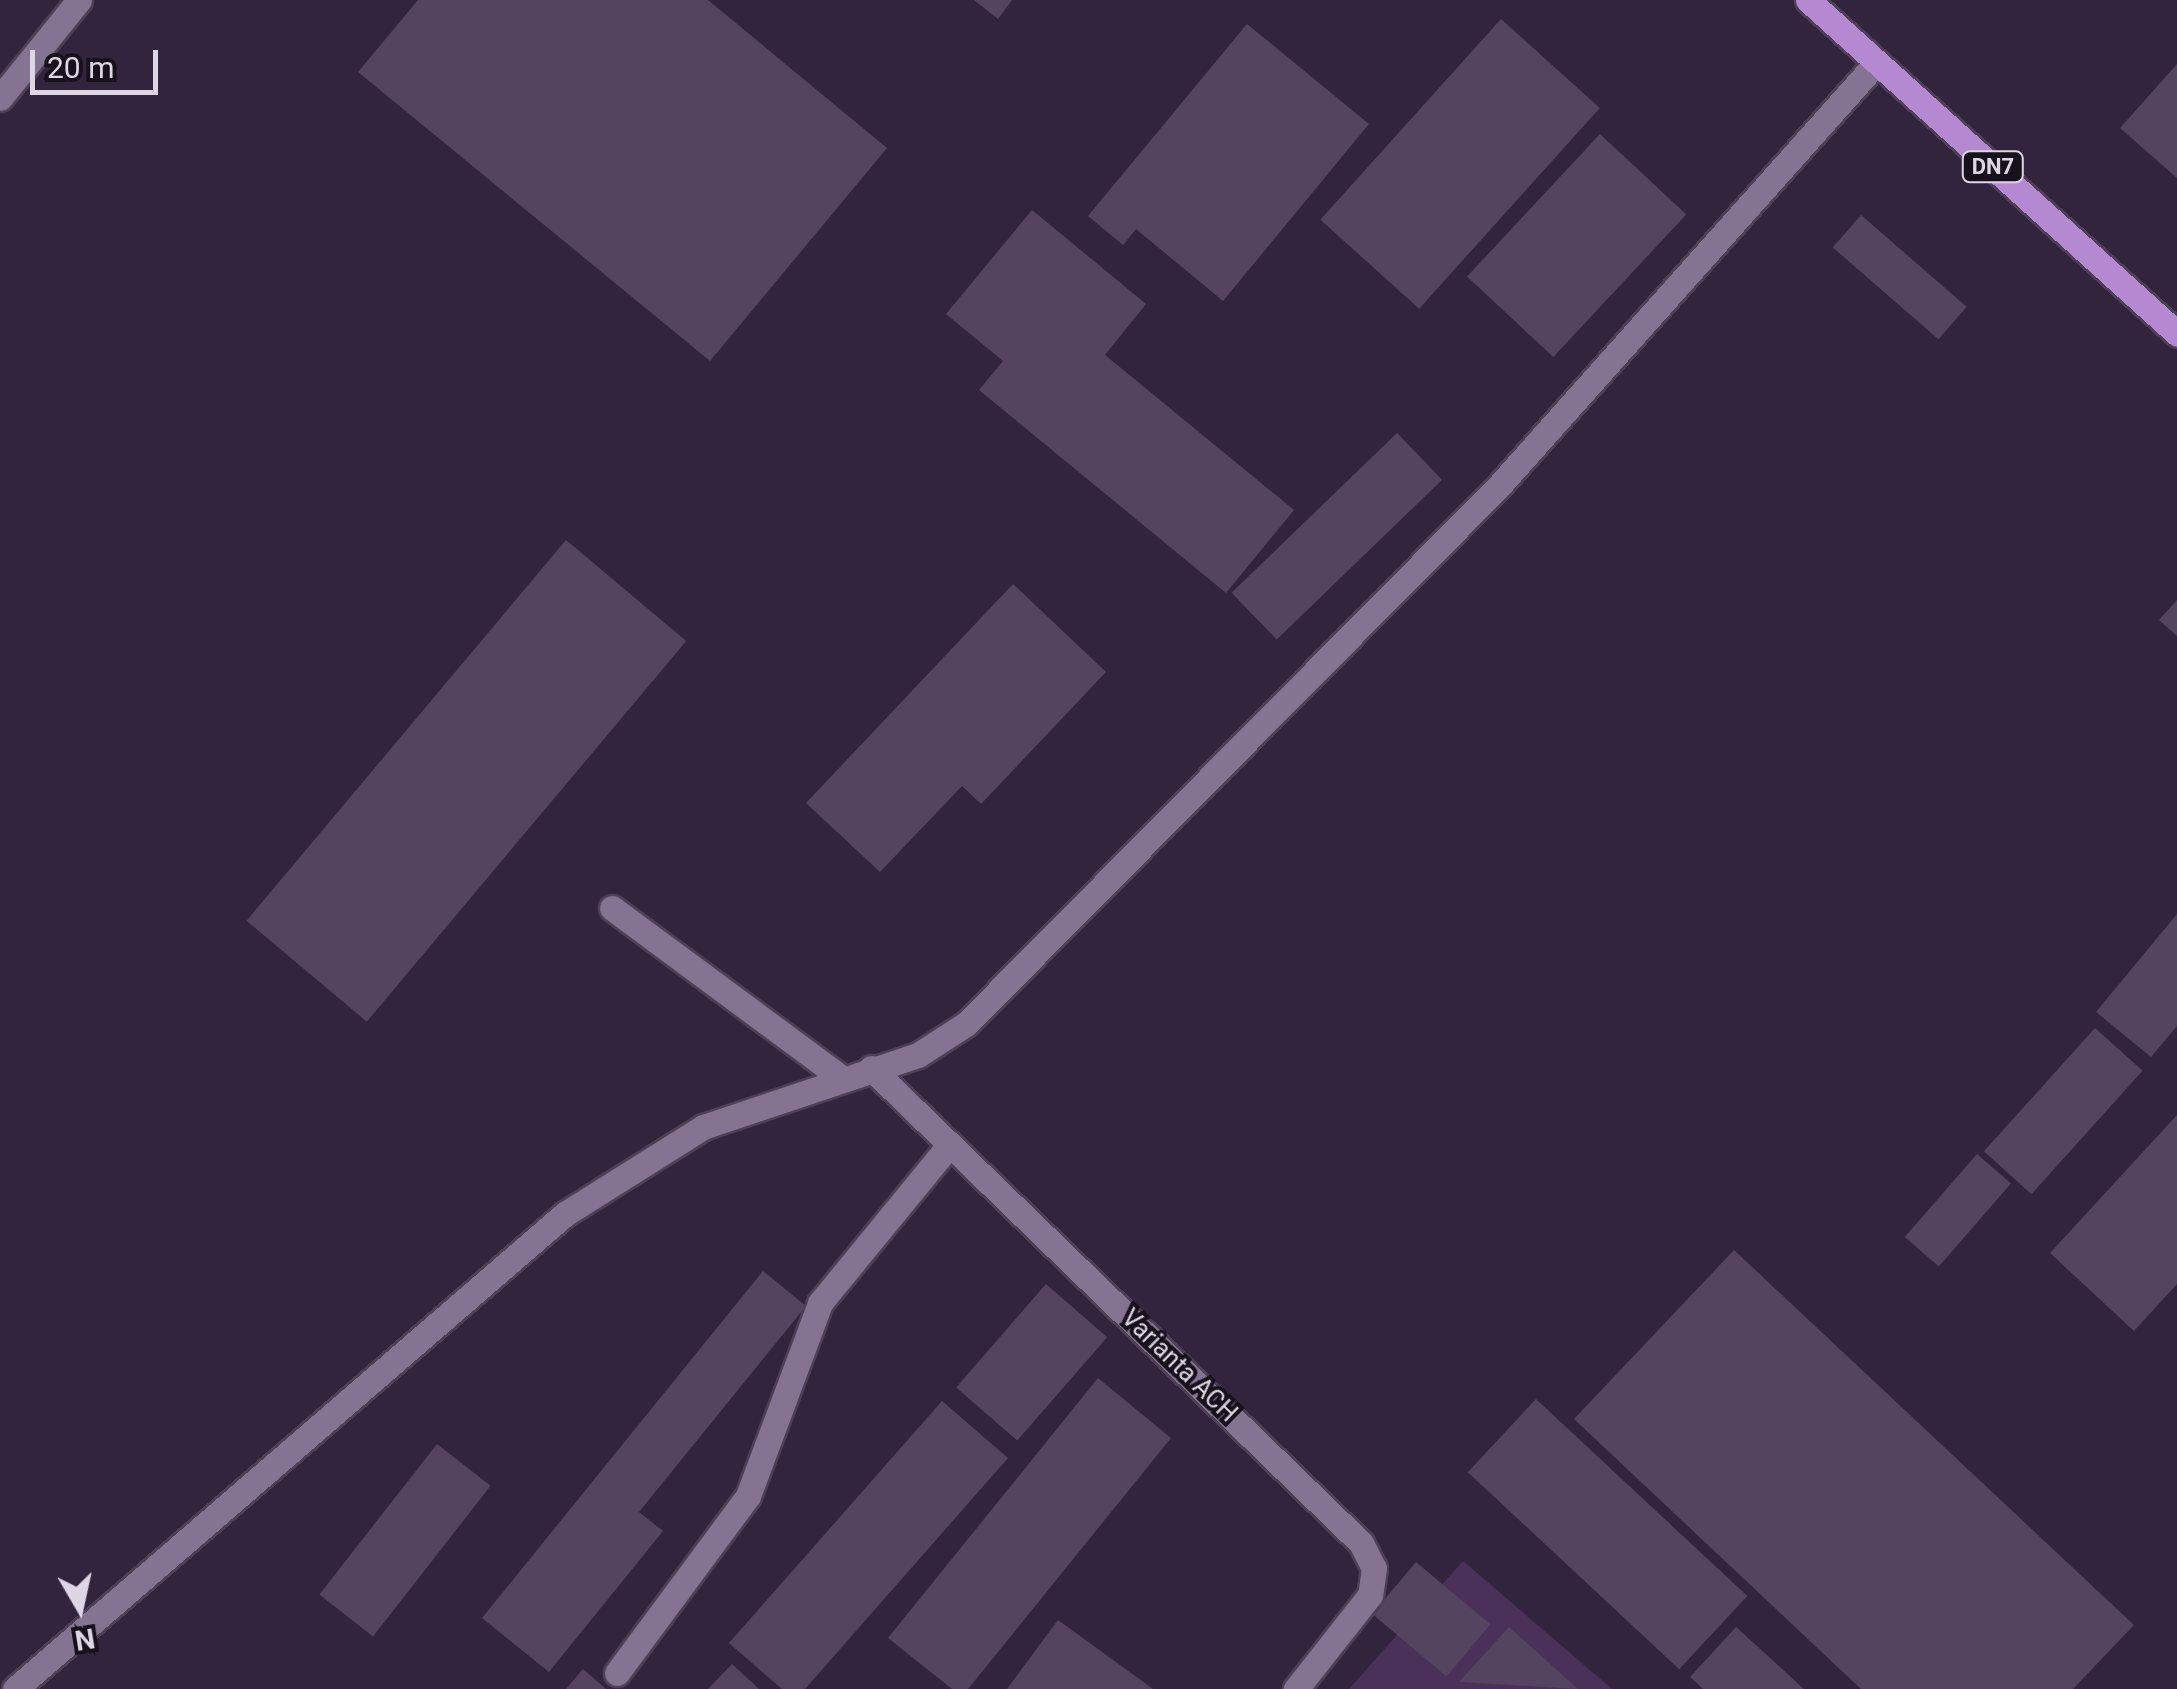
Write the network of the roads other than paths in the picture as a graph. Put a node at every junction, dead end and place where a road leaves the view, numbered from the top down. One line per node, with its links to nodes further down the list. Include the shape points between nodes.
1 (79, 0): 4 (street)
2 (1808, 0): 3 (main road, DN7)
3 (1876, 62): 5 (main road, DN7); 7 (street, via 1498,486 966,1024 918,1055)
4 (0, 98)
5 (2177, 334)
6 (612, 908): 8 (street)
7 (871, 1068): 8 (street); 9 (street, Varianta ACH)
8 (840, 1077): 11 (street, via 704,1127 565,1214)
9 (950, 1144): 10 (street, via 820,1303 748,1496); 12 (street, Varianta ACH, via 1362,1543 1374,1568 1370,1595)
10 (616, 1673)
11 (15, 1689)
12 (1296, 1689)

